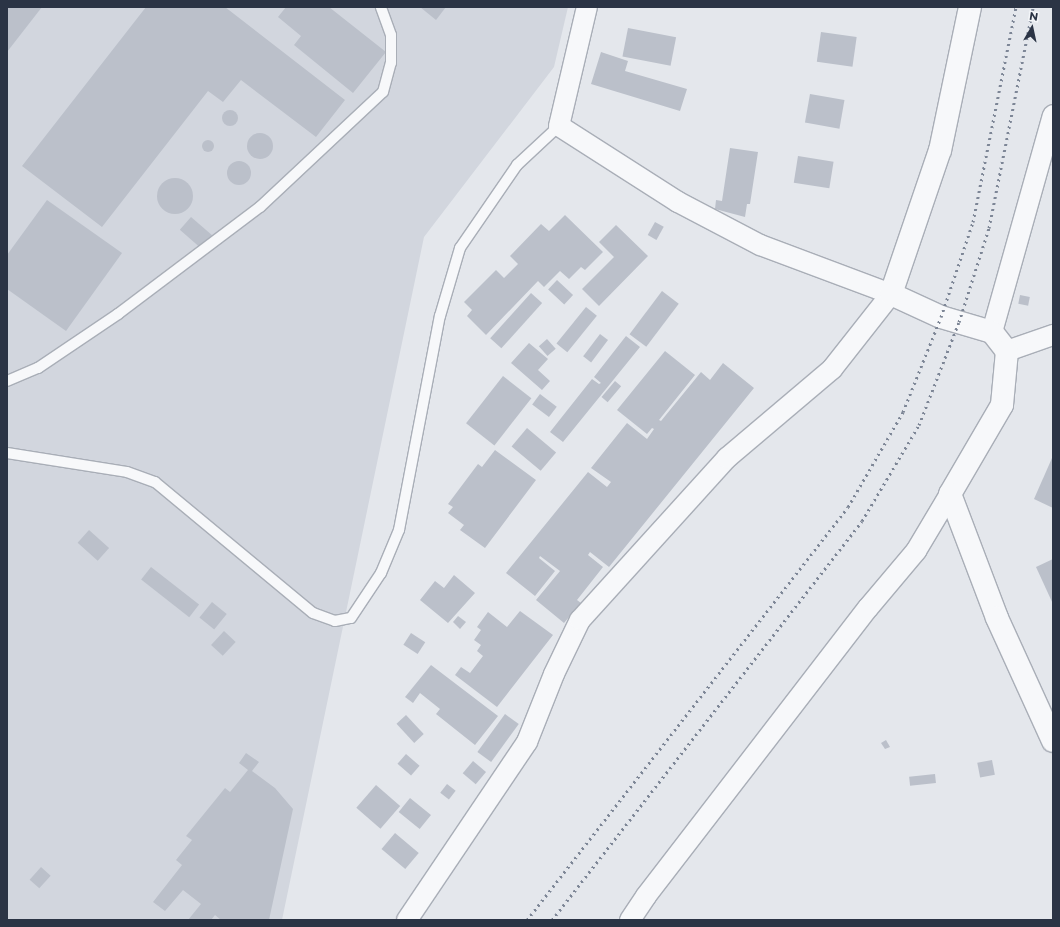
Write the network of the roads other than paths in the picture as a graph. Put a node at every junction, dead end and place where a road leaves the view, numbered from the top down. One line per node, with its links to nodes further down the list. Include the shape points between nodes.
1 (381, 7): 10 (lane, via 391,35 391,64 383,92 254,212 118,314 38,368)
2 (587, 7): 5 (street)
3 (970, 7): 6 (street, via 940,150)
4 (1053, 115): 7 (street)
5 (559, 126): 6 (street, via 678,202 760,245); 11 (lane, via 517,165 460,248 440,316 399,530 381,572 351,618 335,621 313,613 156,482 127,472)
6 (891, 294): 7 (street, via 940,317); 14 (street, via 832,369 726,458 580,620 554,674 527,742)
7 (992, 332): 9 (street)
8 (1053, 335): 9 (street)
9 (1007, 351): 12 (street, via 1002,405)
10 (7, 381)
11 (7, 453)
12 (950, 494): 13 (street, via 997,618); 15 (street, via 916,551 863,615)
13 (1053, 741)
14 (407, 920)
15 (630, 920)

